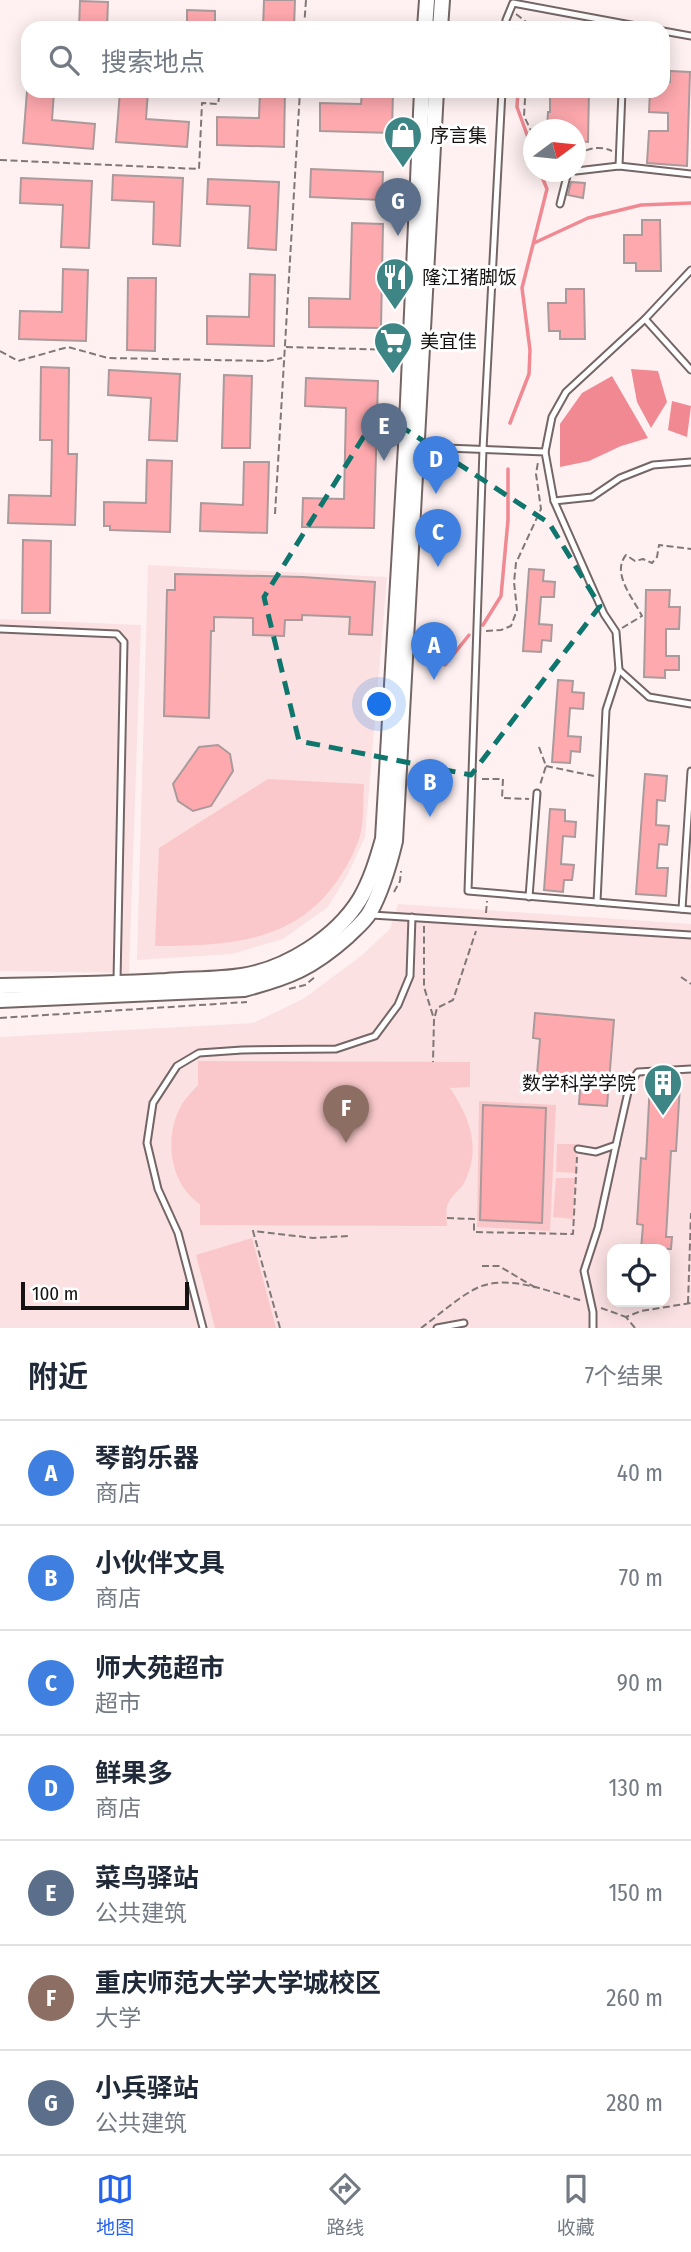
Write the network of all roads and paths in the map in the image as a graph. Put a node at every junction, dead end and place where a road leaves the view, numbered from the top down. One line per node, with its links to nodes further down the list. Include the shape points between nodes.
1 (306, 0): 5 (path)
2 (427, 0): 6 (street)
3 (442, 0): 7 (street)
4 (510, 10): 8 (lane); 9 (path); 10 (lane, via 513,3)
5 (304, 21)
6 (426, 21)
7 (440, 21)
8 (507, 21)
9 (527, 21)
10 (600, 21)
11 (670, 32): 12 (lane)
12 (691, 36)
13 (219, 98): 23 (path, via 218,104 202,103 199,169)
14 (300, 98): 33 (path)
15 (422, 98): 32 (street)
16 (436, 98): 38 (street)
17 (502, 98): 39 (lane)
18 (526, 98): 20 (path)
19 (622, 98): 22 (lane)
20 (526, 119)
21 (586, 150): 22 (path, via 603,147)
22 (620, 155): 24 (lane)
23 (0, 160)
24 (619, 166): 25 (lane); 26 (lane)
25 (586, 170)
26 (691, 174)
27 (566, 182): 28 (lane)
28 (560, 204)
29 (691, 270): 30 (lane)
30 (645, 318): 37 (lane); 40 (lane, via 566,392 552,417)
31 (386, 333): 32 (lane)
32 (411, 334): 34 (street)
33 (284, 347): 34 (path); 36 (path)
34 (410, 350): 38 (street)
35 (0, 351): 36 (path, via 18,361 68,347 108,358)
36 (283, 358): 43 (path)
37 (691, 370)
38 (412, 447): 39 (lane); 63 (street, via 395,841 386,878); 72 (street, via 383,839 374,873 359,901 316,944 273,968 242,976)
39 (483, 449): 40 (lane); 46 (lane)
40 (545, 453): 42 (lane); 46 (path, via 538,457 536,474 541,509 516,563 517,610 511,626)
41 (691, 462): 42 (lane, via 653,465 620,478 592,497)
42 (554, 502): 47 (lane)
43 (275, 514)
44 (691, 549): 47 (path, via 659,545 652,563 626,555 620,571 642,616)
45 (0, 629): 72 (lane, via 117,634 124,642)
46 (477, 631): 54 (lane)
47 (616, 632): 48 (lane)
48 (619, 670): 49 (lane, via 649,696); 53 (lane, via 606,710)
49 (691, 704)
50 (539, 747): 51 (path)
51 (547, 766): 53 (path); 55 (path)
52 (691, 771): 61 (lane)
53 (603, 777): 60 (lane)
54 (472, 779): 55 (path, via 503,779 502,798); 58 (lane, via 468,891)
55 (537, 796): 59 (lane)
56 (401, 867): 57 (path)
57 (394, 892)
58 (488, 893): 59 (lane); 66 (path)
59 (529, 897): 60 (lane)
60 (597, 902): 61 (lane)
61 (682, 909): 62 (lane)
62 (691, 910)
63 (369, 915): 64 (lane); 72 (street, via 305,969 275,981 244,989)
64 (412, 917): 65 (lane); 91 (lane, via 411,976 398,1005 374,1036 336,1049 199,1053 177,1066 153,1103 147,1143 158,1189 178,1233)
65 (424, 918): 66 (lane); 77 (path, via 424,987)
66 (486, 922): 67 (lane); 77 (path, via 476,930 453,1000 437,1007)
67 (691, 935)
68 (323, 971): 73 (path, via 305,985)
69 (681, 977): 70 (path)
70 (691, 984)
71 (0, 986): 72 (street)
72 (117, 990): 75 (street)
73 (281, 992)
74 (257, 999): 76 (path)
75 (0, 1000)
76 (0, 1017)
77 (434, 1019): 78 (path)
78 (433, 1062)
79 (691, 1069): 80 (lane, via 638,1072 629,1083)
80 (616, 1145): 81 (lane, via 596,1152); 88 (lane, via 584,1271)
81 (578, 1149): 83 (path, via 573,1234 474,1232 474,1219)
82 (691, 1213): 87 (path)
83 (447, 1218)
84 (348, 1236): 92 (path, via 313,1238 253,1231)
85 (482, 1266): 86 (path, via 499,1266)
86 (540, 1290): 88 (path); 93 (path, via 497,1283 476,1288)
87 (689, 1303): 89 (path)
88 (591, 1304): 89 (path); 95 (lane)
89 (626, 1317): 96 (path)
90 (464, 1323): 94 (lane)
91 (203, 1328)
92 (280, 1328)
93 (421, 1328)
94 (437, 1328)
95 (593, 1328)
96 (635, 1328)

